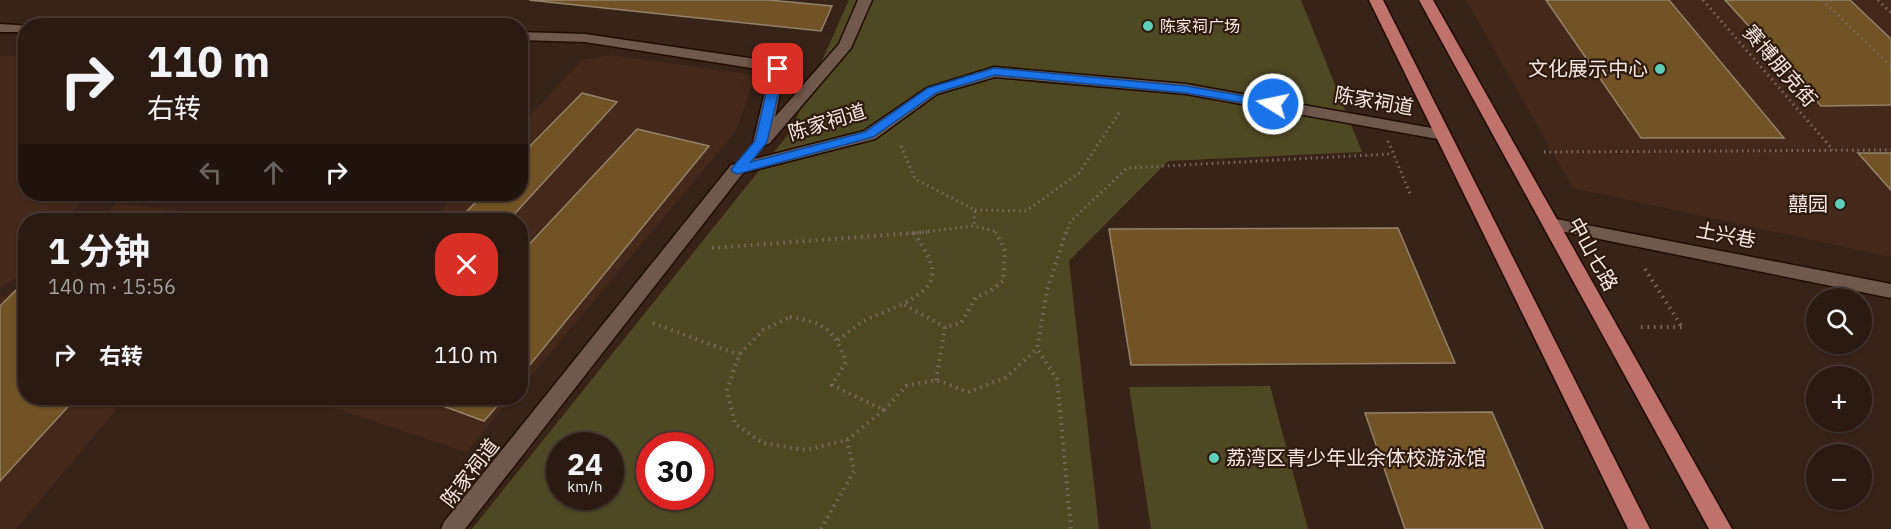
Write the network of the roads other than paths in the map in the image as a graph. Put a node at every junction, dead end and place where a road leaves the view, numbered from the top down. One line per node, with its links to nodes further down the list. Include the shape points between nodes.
1 (864, 0): 8 (street, via 846,45)
2 (1376, 0): 7 (main road)
3 (1426, 0): 10 (main road, 中山七路)
4 (0, 28): 5 (street)
5 (18, 28)
6 (528, 36): 8 (street, via 585,38 778,69)
7 (1443, 135): 9 (street, 陈家祠道, via 1186,89 994,72 932,91 869,135); 13 (main road)
8 (761, 142): 9 (street)
9 (737, 170): 12 (street, 陈家祠道)
10 (1551, 224): 11 (street, 土兴巷); 14 (main road, 中山七路)
11 (1891, 291)
12 (452, 529)
13 (1639, 529)
14 (1721, 529)

